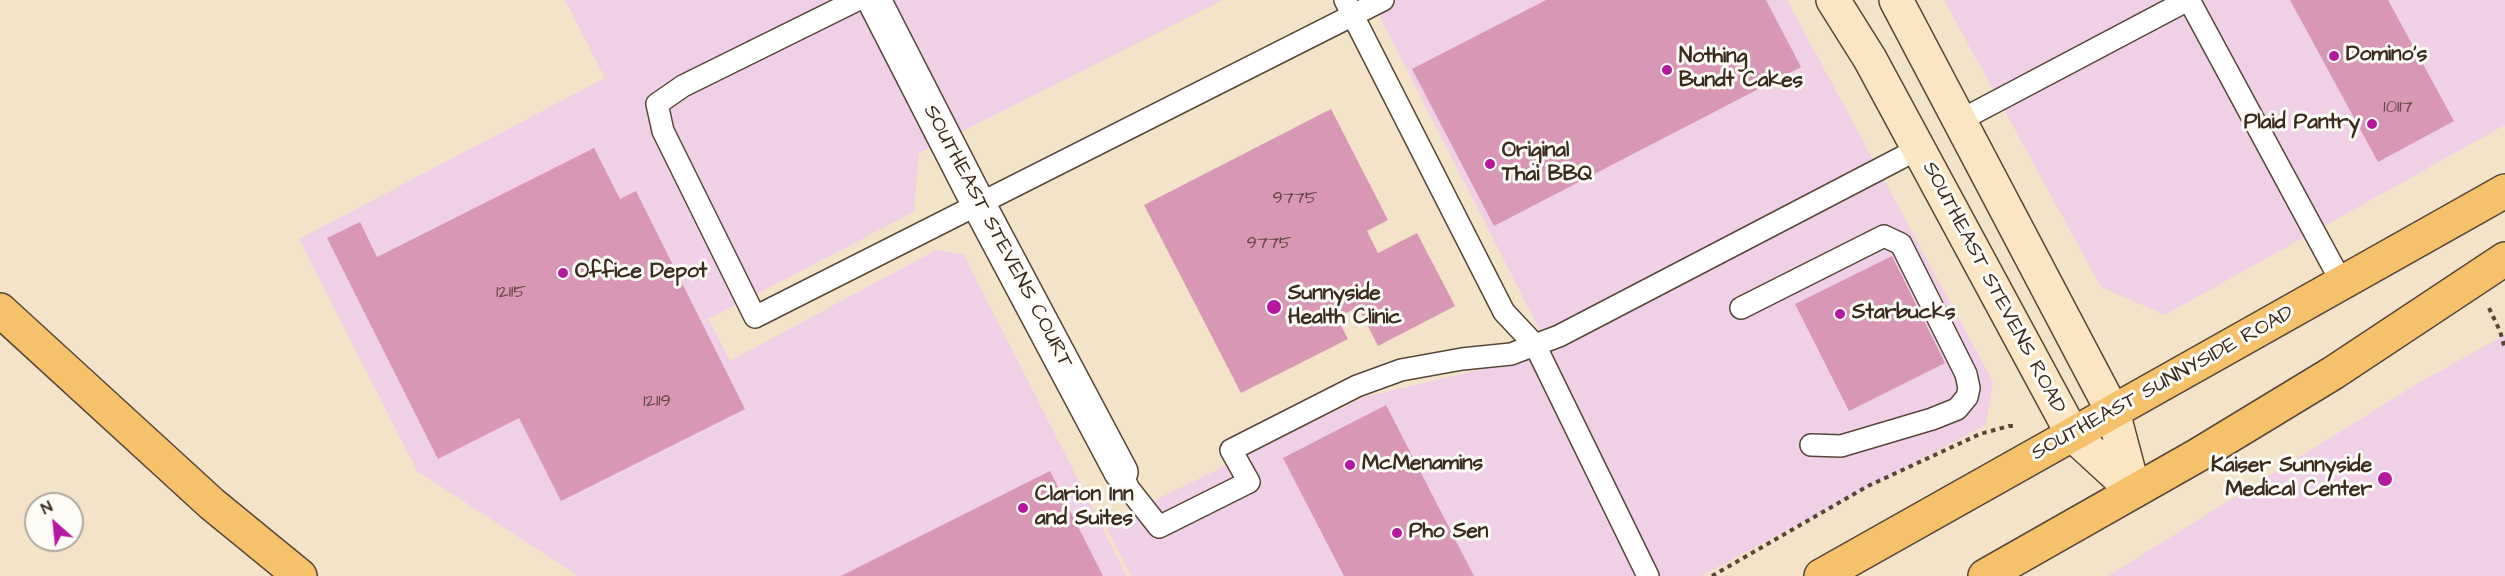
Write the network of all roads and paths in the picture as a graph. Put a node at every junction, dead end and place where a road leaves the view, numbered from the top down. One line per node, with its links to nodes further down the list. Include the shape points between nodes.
1 (857, 0): 11 (lane, via 683,86 657,104 663,131 755,317)
2 (874, 0): 11 (street, SOUTHEAST STEVENS COURT)
3 (1383, 0): 7 (lane)
4 (1833, 0): 9 (main road, SOUTHEAST STEVENS ROAD)
5 (1896, 0): 8 (main road)
6 (2189, 0): 8 (lane); 14 (lane)
7 (1349, 8): 11 (lane); 17 (lane, via 1504,312)
8 (1959, 121): 19 (main road)
9 (1918, 149): 17 (lane, via 1568,332); 21 (main road, SOUTHEAST STEVENS ROAD)
10 (2505, 191): 14 (main road, SOUTHEAST SUNNYSIDE ROAD)
11 (979, 205): 23 (street, SOUTHEAST STEVENS COURT)
12 (2505, 259): 13 (main road)
13 (2474, 278): 18 (path); 24 (main road, via 2333,373)
14 (2342, 283): 19 (main road, SOUTHEAST SUNNYSIDE ROAD)
15 (1741, 308): 22 (lane, via 1884,236 1901,244 1966,374 1967,397 1957,409 1921,422 1842,446)
16 (0, 310): 25 (main road, via 212,504)
17 (1535, 345): 23 (lane, via 1511,354 1401,370 1357,386 1231,450 1249,482 1159,527); 26 (lane)
18 (2505, 349)
19 (2113, 412): 21 (main road, SOUTHEAST SUNNYSIDE ROAD); 24 (main road)
20 (1980, 434): 27 (path, via 1868,486)
21 (2073, 435): 24 (main road, SOUTHEAST STEVENS ROAD); 28 (main road, SOUTHEAST SUNNYSIDE ROAD)
22 (1811, 445)
23 (1121, 472)
24 (2134, 491): 29 (main road)
25 (300, 576)
26 (1648, 576)
27 (1712, 576)
28 (1821, 576)
29 (1985, 576)

